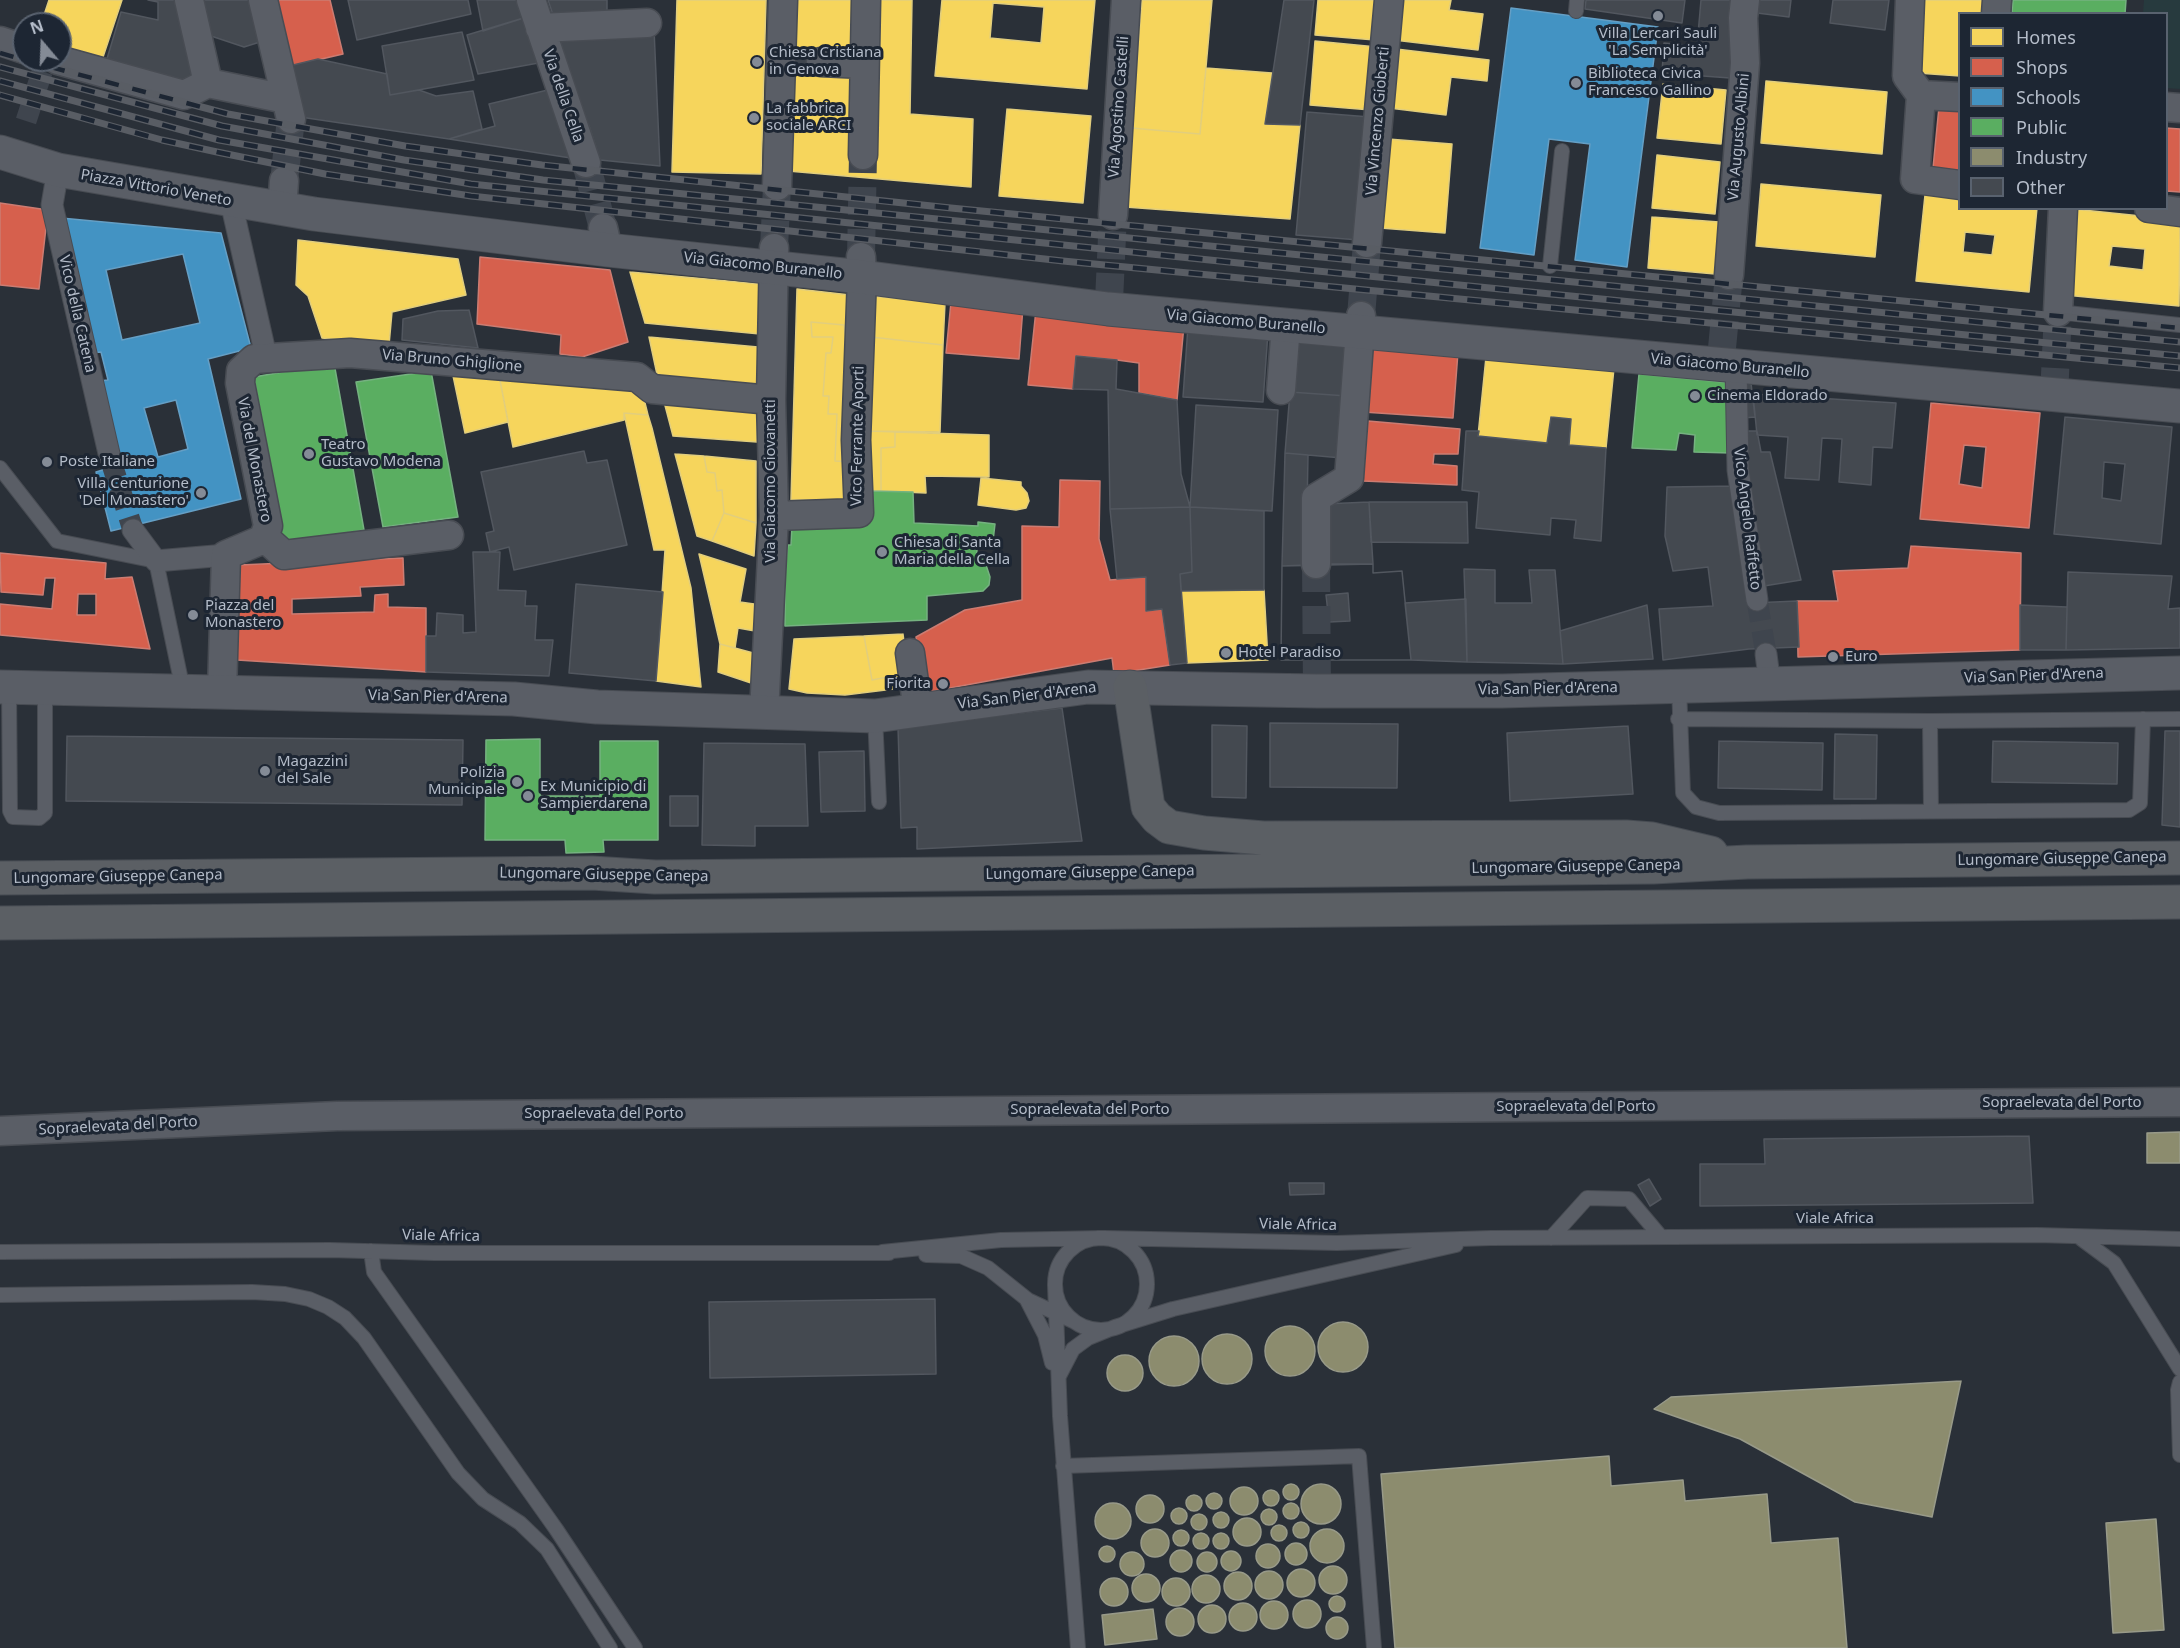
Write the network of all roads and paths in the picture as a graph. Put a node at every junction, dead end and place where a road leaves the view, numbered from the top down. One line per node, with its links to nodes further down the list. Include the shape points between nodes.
1 (189, 0): 15 (street)
2 (263, 0): 15 (street, via 289,109)
3 (531, 0): 11 (street, Via della Cella)
4 (783, 0): 24 (street)
5 (866, 0): 14 (street)
6 (1126, 0): 30 (street, Via Agostino Castelli)
7 (1389, 0): 31 (street, Via Vincenzo Gioberti)
8 (1745, 0): 35 (street, Via Augusto Albini, via 1745,63)
9 (1910, 0): 16 (street, via 1907,76)
10 (647, 23): 11 (street, Via della Cella)
11 (540, 28): 21 (street, Via della Cella)
12 (821, 62): 14 (street)
13 (72, 64): 15 (street, via 184,95)
14 (863, 64): 20 (street)
15 (208, 83)
16 (1922, 95): 17 (street); 23 (street, via 1915,179)
17 (1958, 98)
18 (1562, 151): 33 (lane)
19 (0, 152): 22 (street, Piazza Vittorio Veneto)
20 (863, 155)
21 (586, 163)
22 (58, 170): 25 (street, Piazza Vittorio Veneto); 45 (street, Vico della Catena, via 52,205)
23 (1958, 185)
24 (777, 186)
25 (231, 202): 29 (street, Piazza Vittorio Veneto, via 283,195); 40 (street)
26 (2063, 210): 36 (street)
27 (2164, 210): 28 (street)
28 (2180, 212)
29 (314, 214): 32 (street, Via Giacomo Buranello)
30 (1113, 215)
31 (1367, 243)
32 (774, 257): 34 (street, Via Giacomo Buranello); 43 (street, Via Giacomo Giovanetti)
33 (1550, 266)
34 (862, 267): 37 (street, Via Giacomo Buranello, via 1109,305); 47 (street, Vico Ferrante Aporti, via 856,440 859,513)
35 (1728, 275)
36 (2058, 312): 39 (lane)
37 (1286, 325): 38 (street, Via Giacomo Buranello); 42 (street)
38 (1360, 325): 41 (street, Via Giacomo Buranello); 53 (street, via 1349,478 1316,498)
39 (2180, 325)
40 (266, 356): 43 (street, Via Bruno Ghiglione, via 350,352 638,377 652,389); 50 (street, Via del Monastero, via 248,362 240,376 268,526)
41 (1726, 360): 44 (street, Via Giacomo Buranello); 54 (street, Vico Angelo Raffetto)
42 (1281, 390)
43 (771, 400): 47 (street, Via Giacomo Giovanetti)
44 (2180, 406)
45 (110, 458)
46 (0, 468): 52 (lane, via 57,542)
47 (774, 516): 64 (street, Via Giacomo Giovanetti)
48 (133, 530): 52 (street)
49 (450, 535): 50 (street, via 284,555)
50 (264, 537): 51 (street, Via del Monastero)
51 (226, 555): 52 (street); 62 (street)
52 (156, 561): 61 (lane)
53 (1316, 564)
54 (1758, 600)
55 (910, 653): 63 (street)
56 (2180, 673): 57 (street, Via San Pier d'Arena, via 1768,669)
57 (1679, 686): 59 (street, Via San Pier d'Arena, via 1317,692); 66 (lane)
58 (4, 687): 60 (street, Via San Pier d'Arena); 60 (lane, via 10,811 13,817 39,818 45,813)
59 (1130, 687): 63 (street, Via San Pier d'Arena, via 1088,687); 73 (highway, via 1148,807 1169,826 1263,838 1626,837 1652,839)
60 (45, 688): 61 (street, Via San Pier d'Arena)
61 (183, 690): 62 (street, Via San Pier d'Arena)
62 (222, 692): 64 (street, Via San Pier d'Arena, via 514,699 597,707)
63 (918, 711): 65 (street, Via San Pier d'Arena)
64 (764, 713): 65 (street, Via San Pier d'Arena)
65 (875, 716): 70 (lane)
66 (1678, 719): 69 (lane); 71 (lane, via 1681,788 1691,804 1703,811)
67 (2143, 719): 68 (lane); 69 (lane); 71 (lane, via 2140,803 2133,809)
68 (2180, 719)
69 (1930, 721): 71 (lane)
70 (879, 802)
71 (1930, 811)
72 (2180, 858): 73 (highway, Lungomare Giuseppe Canepa)
73 (1747, 862): 74 (highway, Lungomare Giuseppe Canepa, via 1653,867 655,877 592,873)
74 (0, 878)
75 (2180, 902): 76 (highway)
76 (0, 923)
77 (2180, 1102): 78 (street, Sopraelevata del Porto, via 337,1116)
78 (0, 1131)
79 (1661, 1237): 80 (lane, Viale Africa); 83 (lane, Viale Africa); 83 (lane, via 1629,1199 1587,1198)
80 (2079, 1237): 84 (lane, Viale Africa); 94 (lane, via 2114,1263)
81 (1104, 1238): 82 (lane, Viale Africa, via 1337,1243); 87 (lane, Viale Africa, via 1001,1240); 88 (lane, Viale Africa, via 1075,1245 1064,1256); 93 (lane, Viale Africa, via 1133,1250 1147,1278 1140,1308 1130,1320)
82 (1491, 1238): 83 (lane, Viale Africa); 93 (lane, Viale Africa, via 1173,1309)
83 (1551, 1238)
84 (2180, 1239)
85 (372, 1251): 86 (lane, Viale Africa); 87 (lane, Viale Africa); 101 (lane, via 374,1272)
86 (0, 1252)
87 (882, 1252): 90 (lane, Viale Africa, via 960,1256 988,1268)
88 (1055, 1285): 91 (lane, Viale Africa); 92 (lane, via 1061,1306)
89 (0, 1294): 100 (lane, via 252,1292 285,1294 328,1307 345,1318 363,1338 458,1473 483,1499 520,1523 547,1549)
90 (1026, 1299): 91 (lane, Viale Africa); 97 (lane, Viale Africa, via 1045,1335)
91 (1056, 1313): 92 (lane, Viale Africa); 95 (lane, Viale Africa)
92 (1076, 1322): 93 (lane, Viale Africa, via 1088,1328)
93 (1115, 1328): 95 (lane, via 1073,1348)
94 (2180, 1369)
95 (1059, 1376): 97 (lane, Viale Africa)
96 (2180, 1382): 98 (lane)
97 (1058, 1395): 99 (lane)
98 (2180, 1455)
99 (1063, 1466): 102 (lane); 103 (lane, via 1359,1456)
100 (610, 1648)
101 (635, 1648)
102 (1078, 1648)
103 (1374, 1648)

